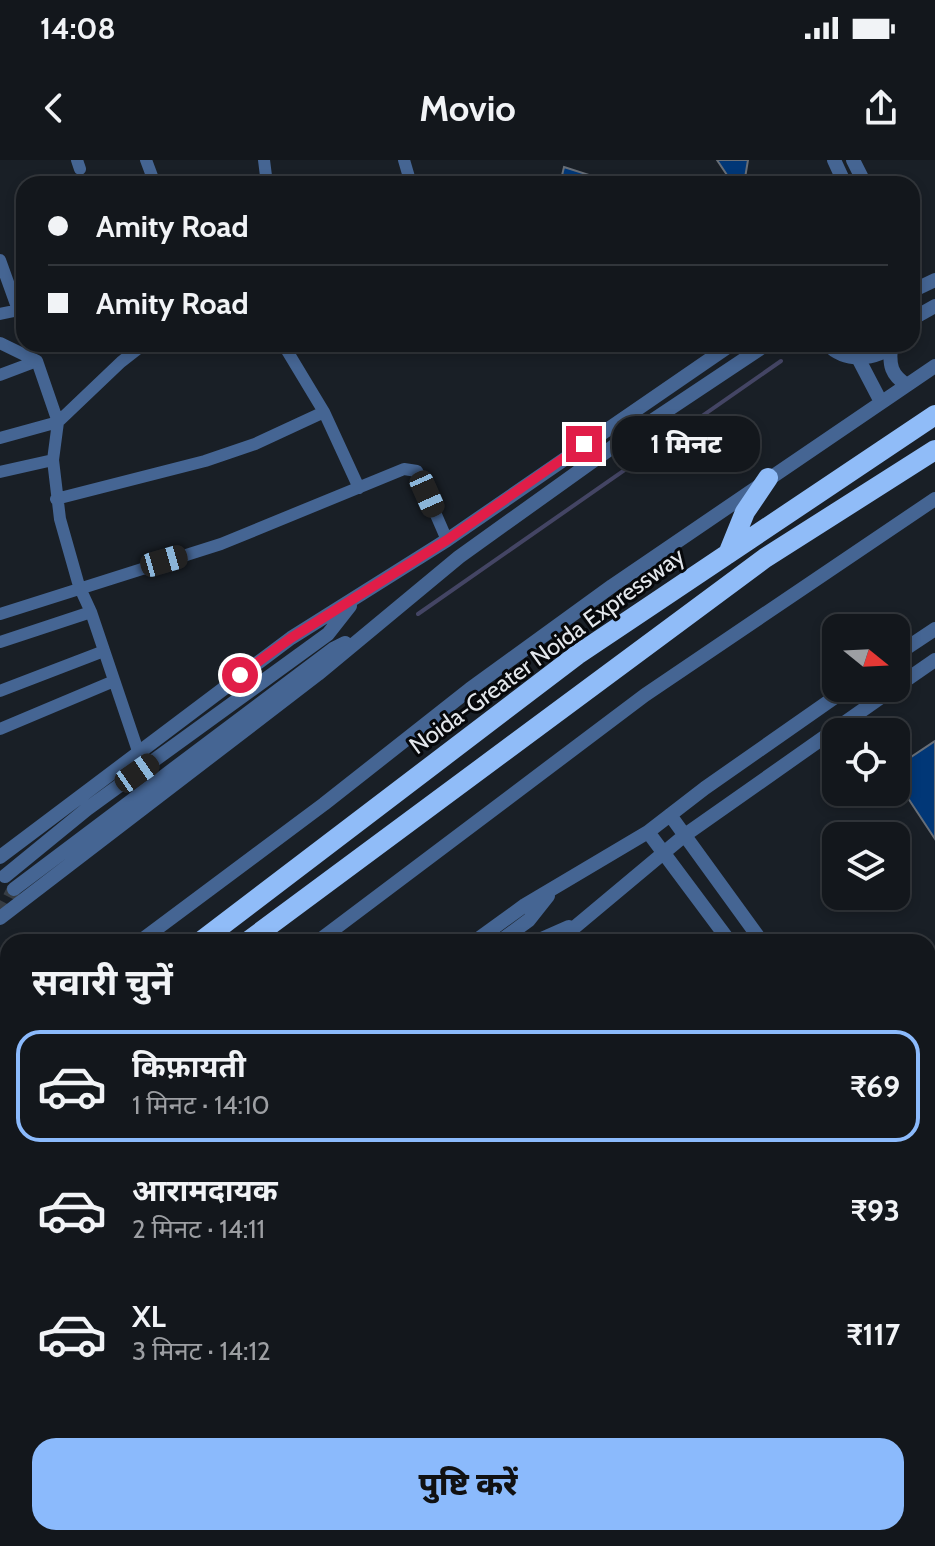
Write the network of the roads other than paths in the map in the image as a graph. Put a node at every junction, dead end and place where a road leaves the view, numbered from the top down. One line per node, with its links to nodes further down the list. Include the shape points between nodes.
1 (0, 260): 2 (street)
2 (16, 297)
3 (18, 352): 12 (street)
4 (134, 352): 19 (street)
5 (288, 352): 17 (street)
6 (720, 352): 28 (street)
7 (755, 352): 35 (street, via 459,557)
8 (841, 352): 11 (street)
9 (880, 352): 11 (street)
10 (891, 352): 15 (street, via 895,377)
11 (858, 358): 16 (street)
12 (37, 361): 14 (street); 19 (street)
13 (935, 366): 15 (street)
14 (0, 375)
15 (907, 385): 16 (street)
16 (881, 402): 24 (street)
17 (324, 412): 25 (street); 26 (street, via 205,461)
18 (935, 415): 29 (highway, Noida-Greater Noida Expressway)
19 (58, 422): 20 (street); 22 (street)
20 (0, 438)
21 (935, 450): 57 (highway, via 765,558)
22 (53, 460): 23 (street); 26 (street)
23 (0, 472)
24 (768, 478): 29 (highway, via 745,512); 55 (street, via 470,689)
25 (359, 488): 28 (street, via 411,468 417,471); 30 (street, via 221,544)
26 (56, 499): 30 (street)
27 (935, 499): 58 (street, via 645,695)
28 (447, 540): 31 (street)
29 (728, 554): 56 (highway, Noida-Greater Noida Expressway, via 577,655)
30 (79, 586): 32 (street); 33 (street)
31 (356, 597): 35 (street, via 328,634 87,809 9,883 333,649); 46 (street, via 291,638)
32 (91, 612): 36 (street); 38 (street)
33 (0, 614)
34 (935, 629): 37 (street)
35 (367, 633): 53 (street)
36 (0, 642)
37 (910, 646)
38 (104, 651): 41 (street); 42 (street)
39 (935, 660): 40 (street)
40 (910, 677)
41 (114, 681): 45 (street); 46 (street)
42 (0, 691)
43 (828, 702): 47 (street)
44 (874, 702): 49 (street)
45 (0, 729)
46 (138, 751): 51 (street)
47 (670, 815): 48 (street); 49 (street)
48 (648, 832): 50 (street); 52 (street)
49 (685, 835): 50 (street); 64 (street)
50 (664, 852): 54 (street); 63 (street)
51 (0, 857)
52 (555, 887): 59 (street); 60 (street, via 529,920)
53 (0, 918)
54 (580, 922): 61 (street); 62 (street)
55 (150, 934)
56 (211, 934)
57 (258, 934)
58 (328, 934)
59 (486, 934)
60 (510, 934)
61 (548, 934)
62 (566, 934)
63 (724, 934)
64 (756, 934)

